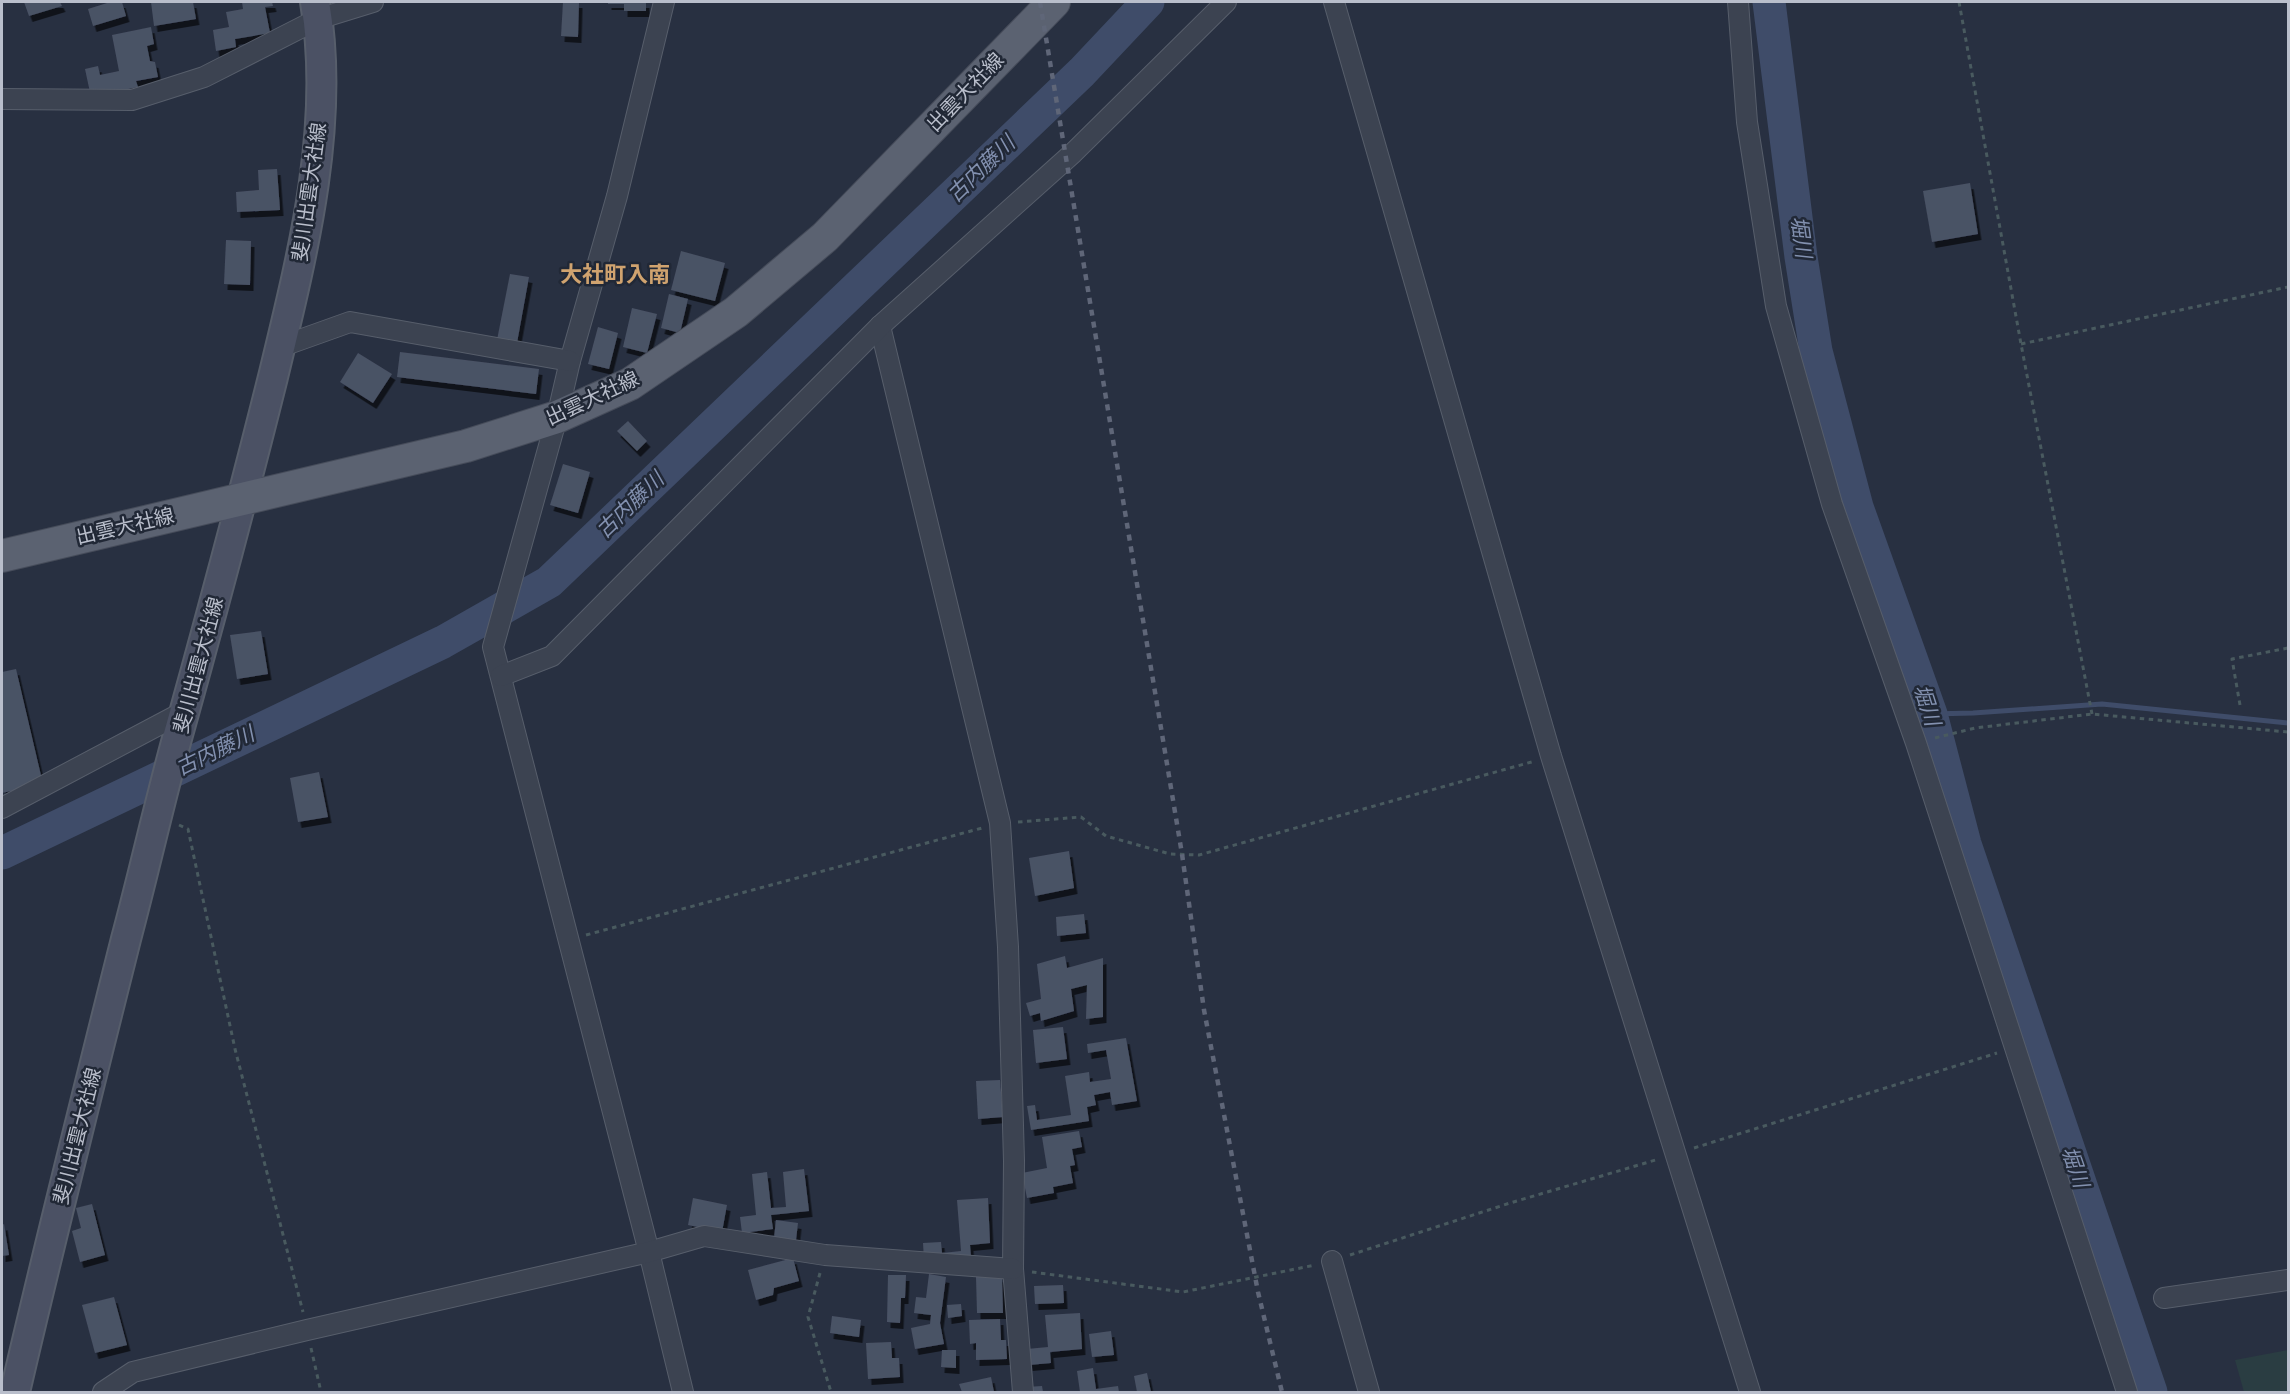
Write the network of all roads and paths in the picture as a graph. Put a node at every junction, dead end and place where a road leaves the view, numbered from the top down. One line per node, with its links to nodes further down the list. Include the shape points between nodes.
1 (373, 2): 8 (street)
2 (664, 2): 14 (street, via 617,196)
3 (1054, 2): 15 (main road, 出雲大社線, via 825,237 736,312 630,384)
4 (1227, 2): 11 (street, via 1073,153)
5 (1334, 2): 25 (street)
6 (1738, 2): 24 (street, via 1747,122 1776,306 1832,504)
7 (1959, 2): 12 (path)
8 (317, 10): 9 (street, via 204,77 132,100); 13 (main road, 斐川出雲大社線, via 321,98 313,193)
9 (2, 99)
10 (2289, 287): 12 (path)
11 (880, 326): 19 (street, via 552,656); 28 (street)
12 (2021, 344): 21 (path)
13 (280, 347): 14 (street, via 350,322); 16 (main road, 斐川出雲大社線)
14 (570, 361): 15 (street)
15 (557, 417): 16 (main road, 出雲大社線, via 466,446); 19 (street, via 493,646)
16 (243, 498): 17 (main road, 出雲大社線); 22 (main road, 斐川出雲大社線)
17 (2, 556)
18 (2289, 648): 20 (path, via 2232,659)
19 (501, 676): 29 (street)
20 (2240, 705)
21 (2092, 714): 23 (path); 24 (path, via 1975,728)
22 (183, 717): 26 (street); 27 (main road, 斐川出雲大社線)
23 (2289, 732)
24 (1919, 742): 30 (street)
25 (1551, 756): 28 (path, via 1199,855 1170,854 1106,836 1082,817); 31 (street)
26 (2, 808)
27 (160, 809): 38 (path, via 188,829 235,1048); 39 (main road, 斐川出雲大社線)
28 (1000, 823): 29 (path); 35 (street, via 1008,947)
29 (569, 940): 32 (street)
30 (2016, 1047): 31 (path); 47 (street)
31 (1677, 1154): 34 (path); 46 (street)
32 (649, 1252): 33 (street, via 704,1236); 38 (street); 42 (street)
33 (825, 1255): 35 (street); 43 (path, via 808,1317)
34 (1332, 1261): 35 (path, via 1183,1292); 45 (street)
35 (1013, 1269): 44 (street)
36 (2289, 1280): 37 (street)
37 (2164, 1298)
38 (307, 1330): 40 (street, via 133,1372); 41 (path)
39 (15, 1392)
40 (103, 1392)
41 (321, 1392)
42 (683, 1392)
43 (831, 1392)
44 (1023, 1392)
45 (1368, 1392)
46 (1750, 1392)
47 (2127, 1392)

